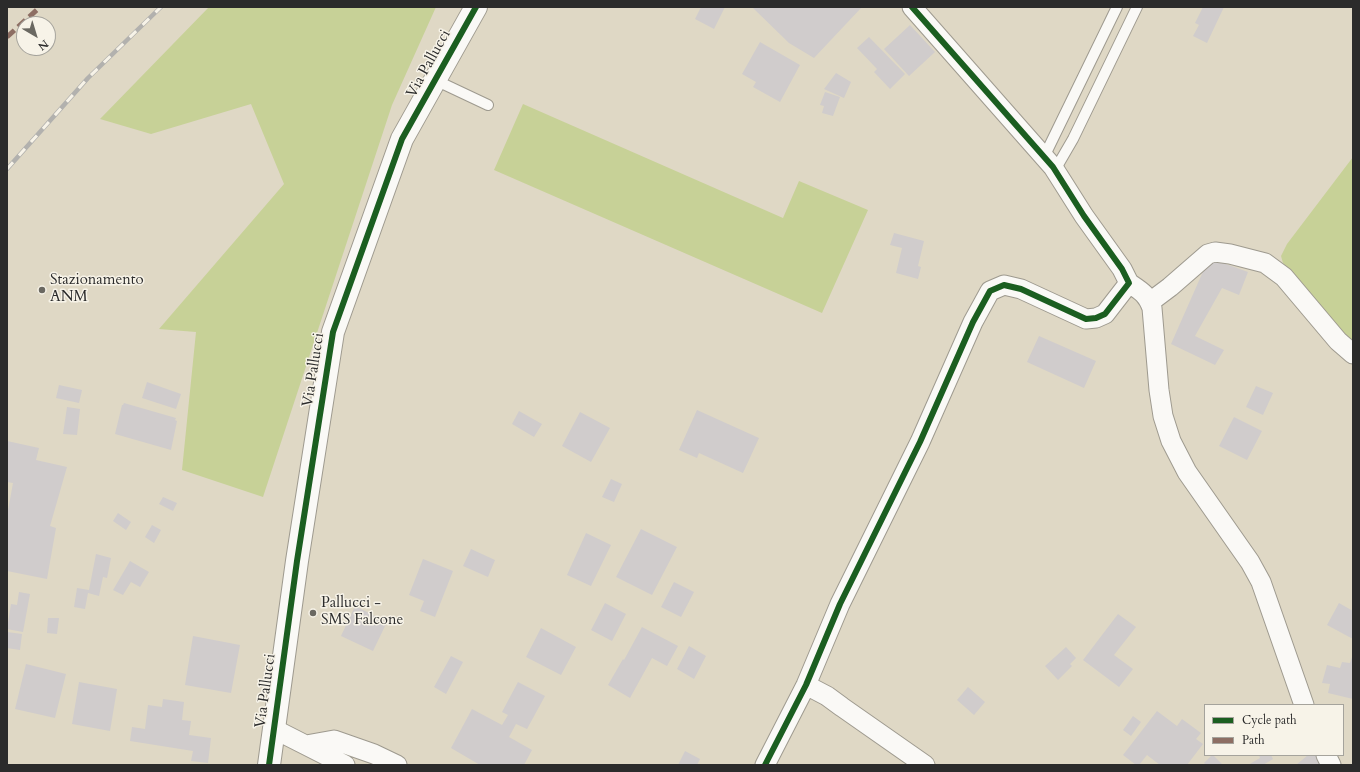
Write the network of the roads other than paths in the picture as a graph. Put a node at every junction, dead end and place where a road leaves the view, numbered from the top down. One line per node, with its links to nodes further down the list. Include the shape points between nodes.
1 (476, 7): 5 (street, Via Pallucci)
2 (912, 7): 7 (street)
3 (1117, 7): 7 (lane)
4 (1137, 7): 7 (lane, via 1073,139)
5 (435, 80): 6 (lane); 13 (street, Via Pallucci, via 402,138 333,332)
6 (488, 105)
7 (1050, 164): 8 (street)
8 (1129, 283): 9 (street, via 1144,292); 11 (street, via 1105,314 1086,319 1021,289 1004,285 990,291 973,322 920,442 840,604)
9 (1150, 302): 10 (street, via 1208,254 1230,254 1265,263 1284,277 1338,341); 12 (street, via 1159,390 1163,416 1171,440 1187,472 1250,562 1261,582)
10 (1353, 354)
11 (806, 684): 19 (street); 20 (street, via 828,696)
12 (1304, 704)
13 (274, 729): 14 (street); 16 (street, Via Pallucci)
14 (306, 745): 17 (street); 18 (street, via 334,740)
15 (1326, 756): 21 (street)
16 (269, 765)
17 (345, 765)
18 (397, 765)
19 (765, 765)
20 (925, 765)
21 (1331, 765)

